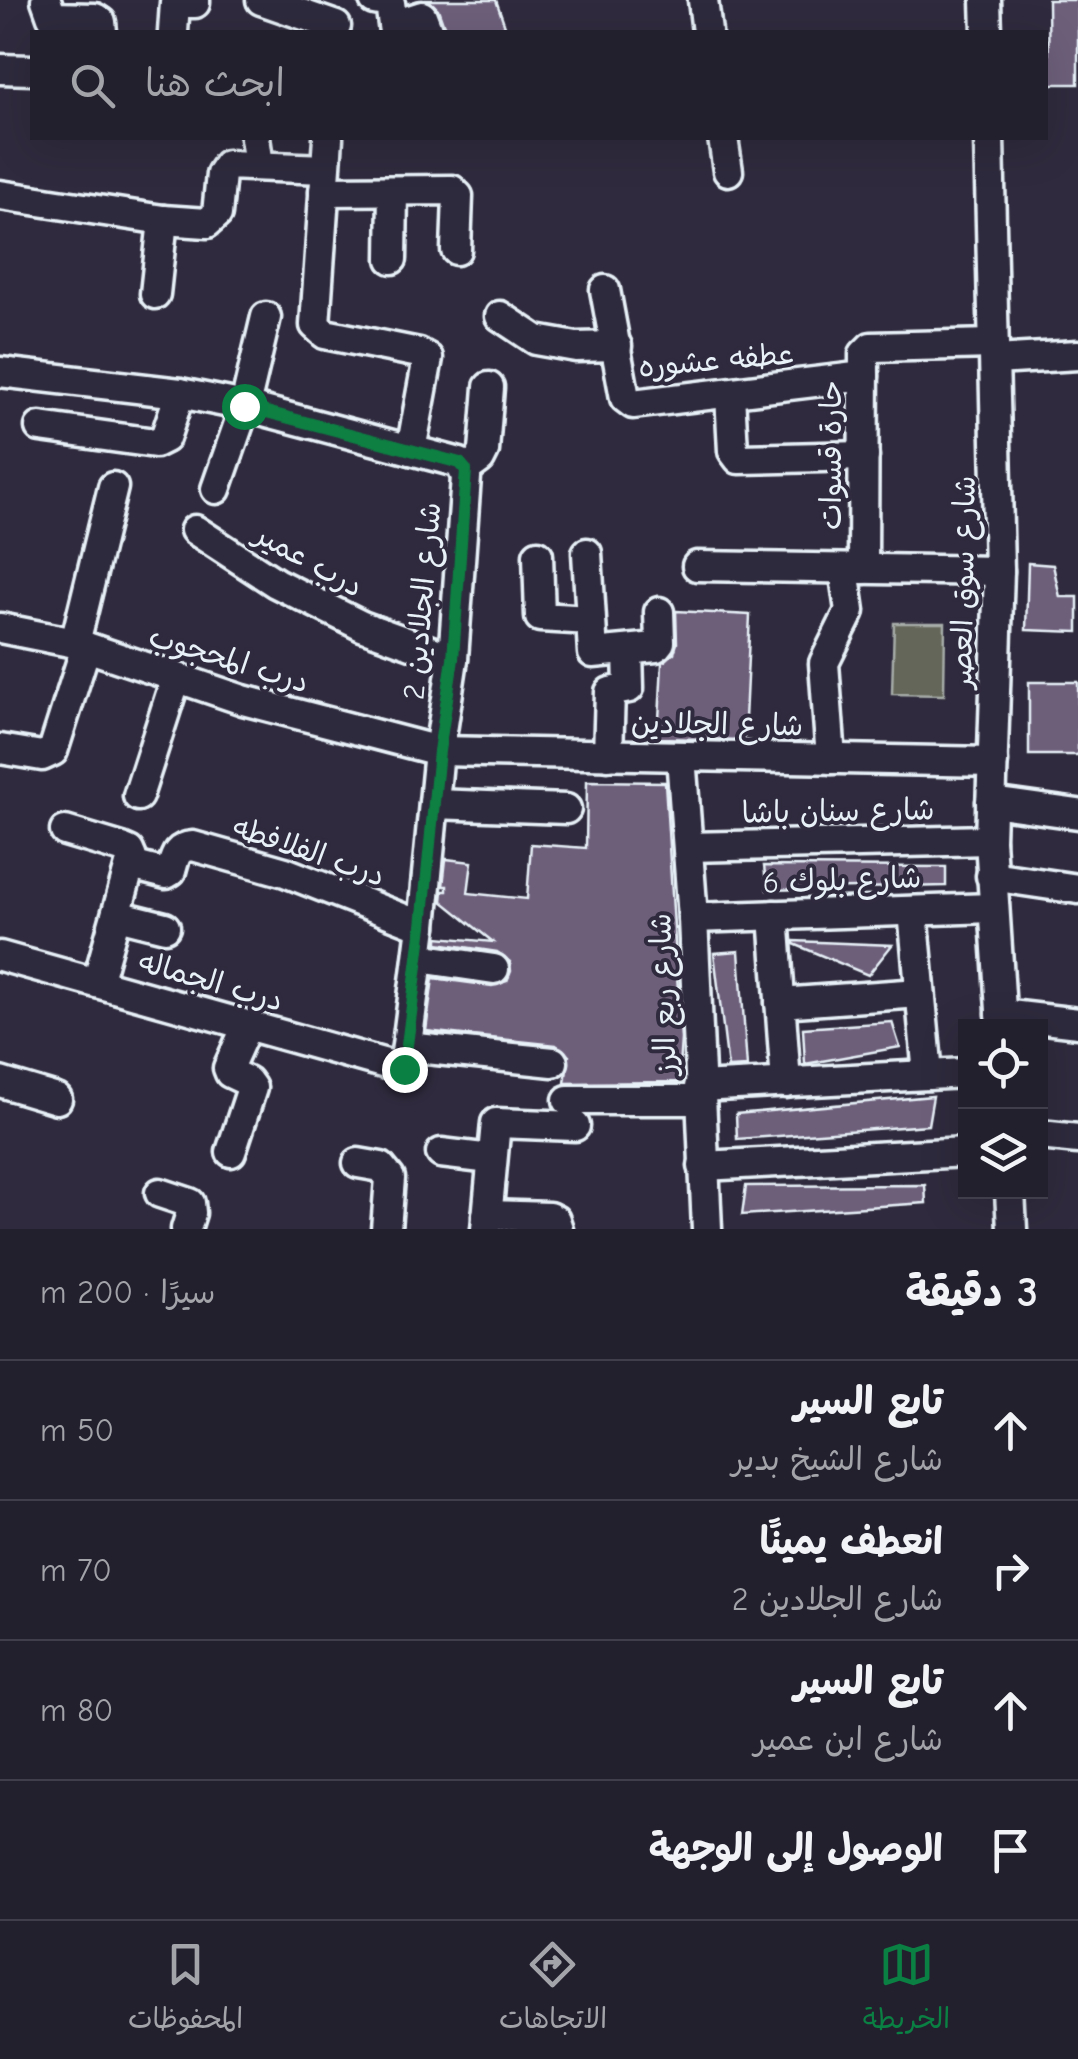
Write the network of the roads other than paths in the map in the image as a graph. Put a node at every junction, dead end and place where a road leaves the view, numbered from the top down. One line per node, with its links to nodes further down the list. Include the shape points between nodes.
1 (46, 0): 9 (street, via 52,17 95,18)
2 (195, 0): 10 (street, via 175,3)
3 (261, 0): 7 (street)
4 (374, 0): 8 (street, via 390,3)
5 (703, 0): 12 (street)
6 (986, 0): 13 (street)
7 (338, 19)
8 (394, 29): 11 (street, via 422,16)
9 (102, 30)
10 (173, 30)
11 (427, 30)
12 (708, 30)
13 (987, 30)
14 (0, 68): 15 (street)
15 (30, 70)
16 (328, 140): 21 (street)
17 (723, 140): 20 (street)
18 (989, 140): 32 (street, شارع سوق العصر)
19 (257, 151): 21 (street); 24 (street, via 222,169 211,221)
20 (728, 171)
21 (324, 180): 22 (street); 41 (street, via 315,324 325,334 428,358)
22 (393, 191): 25 (street, via 456,192); 26 (street)
23 (0, 195): 24 (street)
24 (163, 220): 28 (street)
25 (456, 250)
26 (392, 259)
27 (605, 290): 31 (street, عطفه عشوره)
28 (155, 294)
29 (500, 316): 31 (street, via 536,340)
30 (266, 318): 39 (street)
31 (616, 346): 38 (street, عطفه عشوره, via 626,398 634,404)
32 (994, 352): 33 (street); 35 (street, حارة قسوات, via 871,347 864,354); 51 (street, شارع سوق العصر)
33 (1078, 355)
34 (0, 372): 37 (street)
35 (864, 376): 38 (street, عطفه عشوره); 42 (street, حارة قسوات)
36 (489, 386): 43 (street, via 484,451)
37 (180, 392): 39 (street); 40 (street, via 165,438 155,443)
38 (730, 394): 42 (street, via 738,459)
39 (244, 406): 41 (street); 45 (street)
40 (40, 427)
41 (412, 450): 43 (street)
42 (864, 456): 50 (street, حارة قسوات)
43 (460, 466): 57 (street, شارع الجلادين 2)
44 (113, 487): 55 (street)
45 (216, 489)
46 (194, 530): 57 (street, درب عمير, via 345,617)
47 (588, 553): 53 (street)
48 (538, 555): 53 (street, via 540,616)
49 (697, 566): 50 (street)
50 (854, 569): 51 (street); 63 (street, حارة قسوات, via 850,611 824,663)
51 (1000, 571): 64 (street, شارع سوق العصر)
52 (658, 612): 56 (street, via 658,645)
53 (590, 620): 56 (street, via 593,653)
54 (0, 628): 55 (street, درب المحجوب)
55 (81, 645): 58 (street, درب المحجوب); 59 (street, via 52,751 42,756)
56 (628, 650): 61 (street, via 629,688 610,692)
57 (453, 659): 60 (street, شارع الجلادين 2)
58 (176, 678): 60 (street, درب المحجوب); 65 (street)
59 (0, 749)
60 (439, 751): 61 (street, شارع الجلادين); 67 (street, شارع الجلادين 2)
61 (608, 754): 62 (street, شارع الجلادين)
62 (681, 756): 63 (street, شارع الجلادين); 72 (street, شارع ربع الرز)
63 (831, 759): 64 (street, شارع الجلادين)
64 (993, 762): 66 (street, شارع سوق العصر)
65 (138, 796)
66 (991, 802): 69 (street); 71 (street, شارع سوق العصر)
67 (434, 804): 68 (street); 81 (street, شارع الجلادين 2)
68 (566, 809)
69 (1078, 814)
70 (64, 831): 73 (street, via 129,851)
71 (990, 840): 72 (street, شارع سنان باشا); 74 (street, شارع سوق العصر)
72 (688, 848): 80 (street, شارع ربع الرز)
73 (131, 865): 78 (street); 81 (street, درب الفلافطه, via 169,872 175,854 193,846 285,872)
74 (991, 876): 75 (street); 76 (street, شارع سوق العصر)
75 (1078, 889)
76 (994, 908): 77 (street, شارع بلوك 6); 89 (street, شارع سوق العصر)
77 (913, 910): 79 (street, شارع بلوك 6); 87 (street)
78 (116, 915): 82 (street); 86 (street)
79 (774, 915): 80 (street, شارع بلوك 6); 88 (street)
80 (693, 918): 99 (street, شارع ربع الرز)
81 (422, 926): 84 (street, شارع الجلادين 2)
82 (164, 927)
83 (0, 956): 86 (street, درب الجماله)
84 (419, 958): 85 (street); 93 (street, شارع الجلادين 2)
85 (494, 970)
86 (97, 983): 92 (street, درب الجماله)
87 (920, 992): 88 (street); 96 (street)
88 (780, 1003): 98 (street)
89 (1002, 1019)
90 (1048, 1022): 91 (street)
91 (1078, 1023)
92 (247, 1026): 93 (street, درب الجماله); 103 (street, via 228,1068 252,1088)
93 (405, 1058): 94 (street, درب الجماله)
94 (552, 1062)
95 (958, 1072): 96 (street)
96 (928, 1074): 98 (street)
97 (0, 1082): 100 (street)
98 (786, 1082): 99 (street)
99 (700, 1094): 106 (street, via 500,1121 493,1127); 108 (street, شارع ربع الرز)
100 (57, 1098)
101 (1048, 1136): 102 (street)
102 (1078, 1140)
103 (231, 1152)
104 (958, 1152): 108 (street)
105 (441, 1153): 106 (street)
106 (491, 1158): 111 (street)
107 (358, 1163): 113 (street, via 380,1167 390,1178)
108 (703, 1166): 115 (street, شارع ربع الرز)
109 (160, 1192): 112 (street, via 190,1203)
110 (1010, 1199): 116 (street)
111 (486, 1222): 114 (street, via 548,1217)
112 (186, 1229)
113 (386, 1229)
114 (558, 1229)
115 (707, 1229)
116 (1012, 1229)

